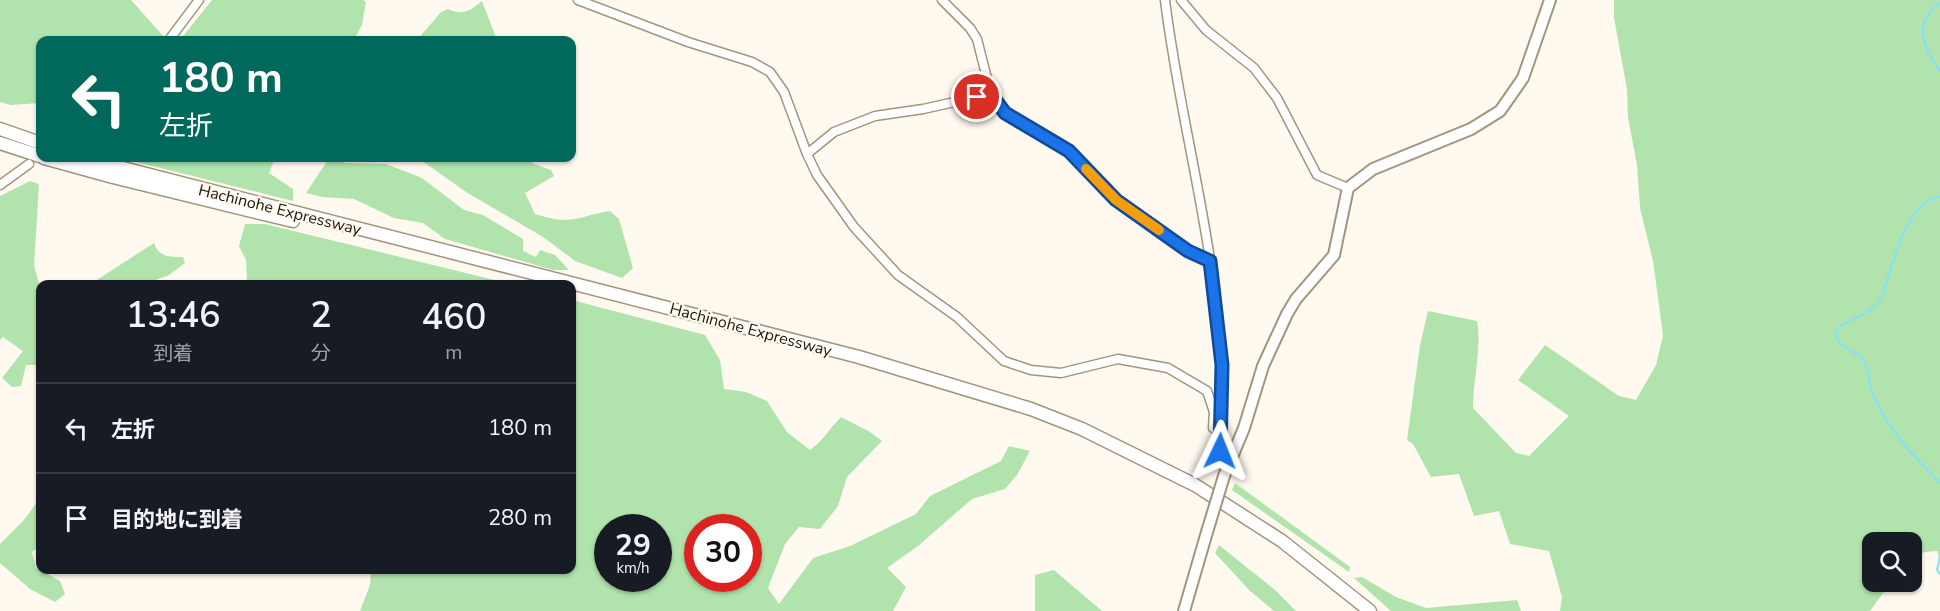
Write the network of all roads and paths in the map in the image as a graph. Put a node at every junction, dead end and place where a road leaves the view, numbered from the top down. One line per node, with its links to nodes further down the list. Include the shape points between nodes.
1 (199, 0): 7 (street)
2 (578, 0): 12 (street, via 763,66 784,92)
3 (942, 0): 8 (street, via 977,39)
4 (1165, 0): 19 (street, via 1173,68 1197,175)
5 (1181, 0): 18 (street, via 1206,30 1254,68 1277,98 1317,175)
6 (1550, 0): 18 (main road, via 1523,78 1500,111 1471,129 1373,169)
7 (172, 36)
8 (991, 94): 12 (street, via 875,116 834,132); 19 (street, via 1005,113 1069,151 1116,200 1188,251)
9 (0, 129): 10 (highway)
10 (36, 142)
11 (0, 143): 13 (highway, Hachinohe Expressway)
12 (807, 154): 24 (street, via 837,207 879,256 898,275 957,316 1004,361 1032,370 1061,373 1118,359 1168,368 1207,391 1214,412 1213,428)
13 (36, 155)
14 (61, 162): 20 (highway, Hachinohe Expressway)
15 (100, 162): 21 (highway, Hachinohe Expressway)
16 (28, 164): 17 (street)
17 (0, 185)
18 (1348, 188): 25 (main road, via 1335,255 1287,314)
19 (1210, 261): 24 (street, via 1222,365)
20 (535, 280)
21 (559, 280)
22 (576, 284): 28 (highway, Hachinohe Expressway, via 859,357 1031,409 1082,429 1195,485 1282,541)
23 (576, 290): 27 (highway, Hachinohe Expressway, via 925,381 1077,434 1146,466 1235,517 1312,570)
24 (1221, 432): 25 (street, via 1220,451)
25 (1229, 459): 26 (main road, bridge)
26 (1184, 611)
27 (1361, 611)
28 (1370, 611)

